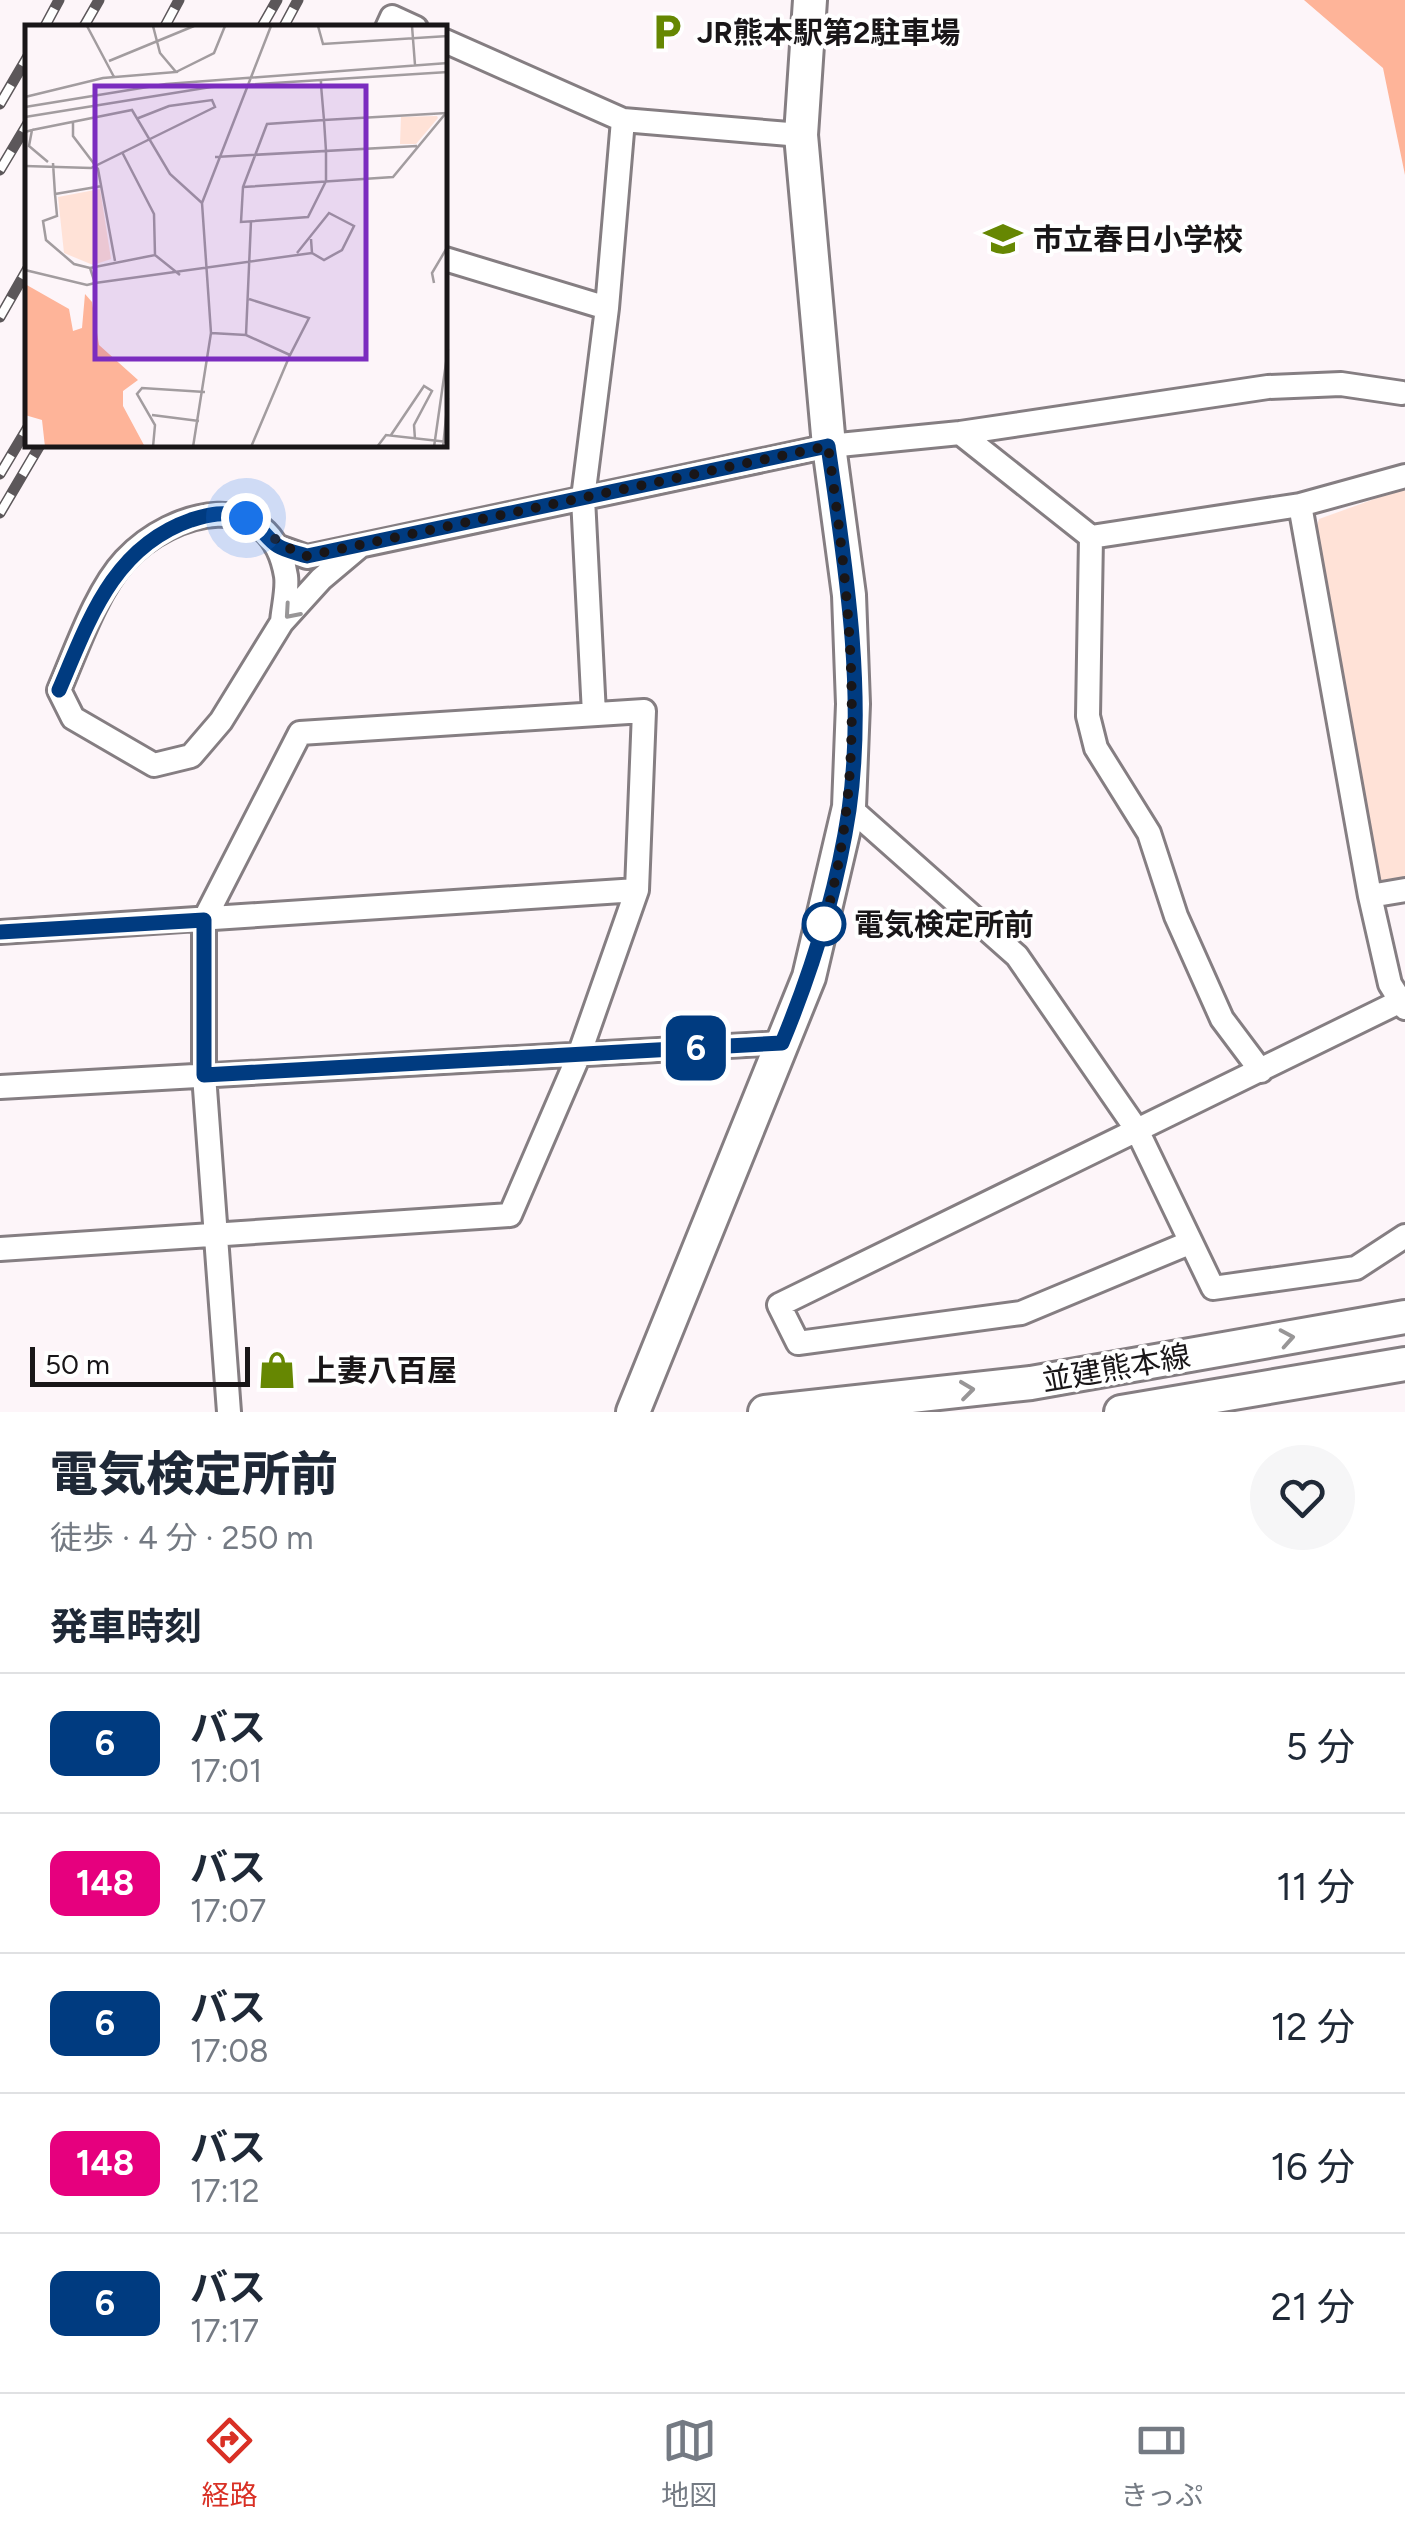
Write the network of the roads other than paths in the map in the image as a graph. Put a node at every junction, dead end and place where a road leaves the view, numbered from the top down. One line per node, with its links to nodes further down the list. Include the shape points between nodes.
1 (810, 0): 4 (street)
2 (448, 41): 3 (street)
3 (623, 120): 4 (street); 6 (street)
4 (801, 135): 9 (street)
5 (448, 259): 6 (street)
6 (607, 308): 11 (street)
7 (1404, 395): 8 (street, via 1341,384 1268,387)
8 (960, 432): 9 (street); 13 (street)
9 (828, 446): 11 (street); 18 (street, via 849,595)
10 (1405, 476): 12 (street)
11 (584, 498): 14 (street); 17 (street)
12 (1300, 505): 13 (street); 21 (street)
13 (1092, 536): 27 (street, via 1088,716 1096,748 1148,833 1222,1020)
14 (361, 545): 15 (street, via 307,556); 16 (street, one-way to 16)
15 (276, 546): 16 (street, via 286,578); 16 (street, via 246,518 215,512 150,540 124,561 59,690 73,718 154,765 191,756 221,722)
16 (282, 622)
17 (594, 714): 19 (street, via 644,711); 22 (street, via 300,733)
18 (849, 808): 25 (street, via 828,911); 30 (street, via 1017,956)
19 (637, 890): 22 (street); 26 (street)
20 (1405, 890): 21 (street)
21 (1370, 896): 24 (street, via 1390,984)
22 (204, 920): 23 (street); 28 (street)
23 (0, 932)
24 (1403, 1003): 27 (street)
25 (782, 1043): 26 (street); 38 (street)
26 (579, 1055): 28 (street); 31 (street, via 510,1216)
27 (1262, 1072): 30 (street)
28 (204, 1075): 29 (street); 31 (street)
29 (0, 1087)
30 (1137, 1130): 33 (street); 33 (street, via 779,1305 798,1343 1021,1313)
31 (216, 1236): 34 (street); 37 (street)
32 (1405, 1236): 33 (street, via 1356,1268 1214,1288)
33 (1189, 1243)
34 (0, 1249)
35 (1405, 1317): 39 (street, 並建熊本線, one-way to 35, via 1031,1383)
36 (1405, 1364): 40 (street, 並建熊本線)
37 (230, 1412)
38 (633, 1412)
39 (766, 1412)
40 (1122, 1412)

